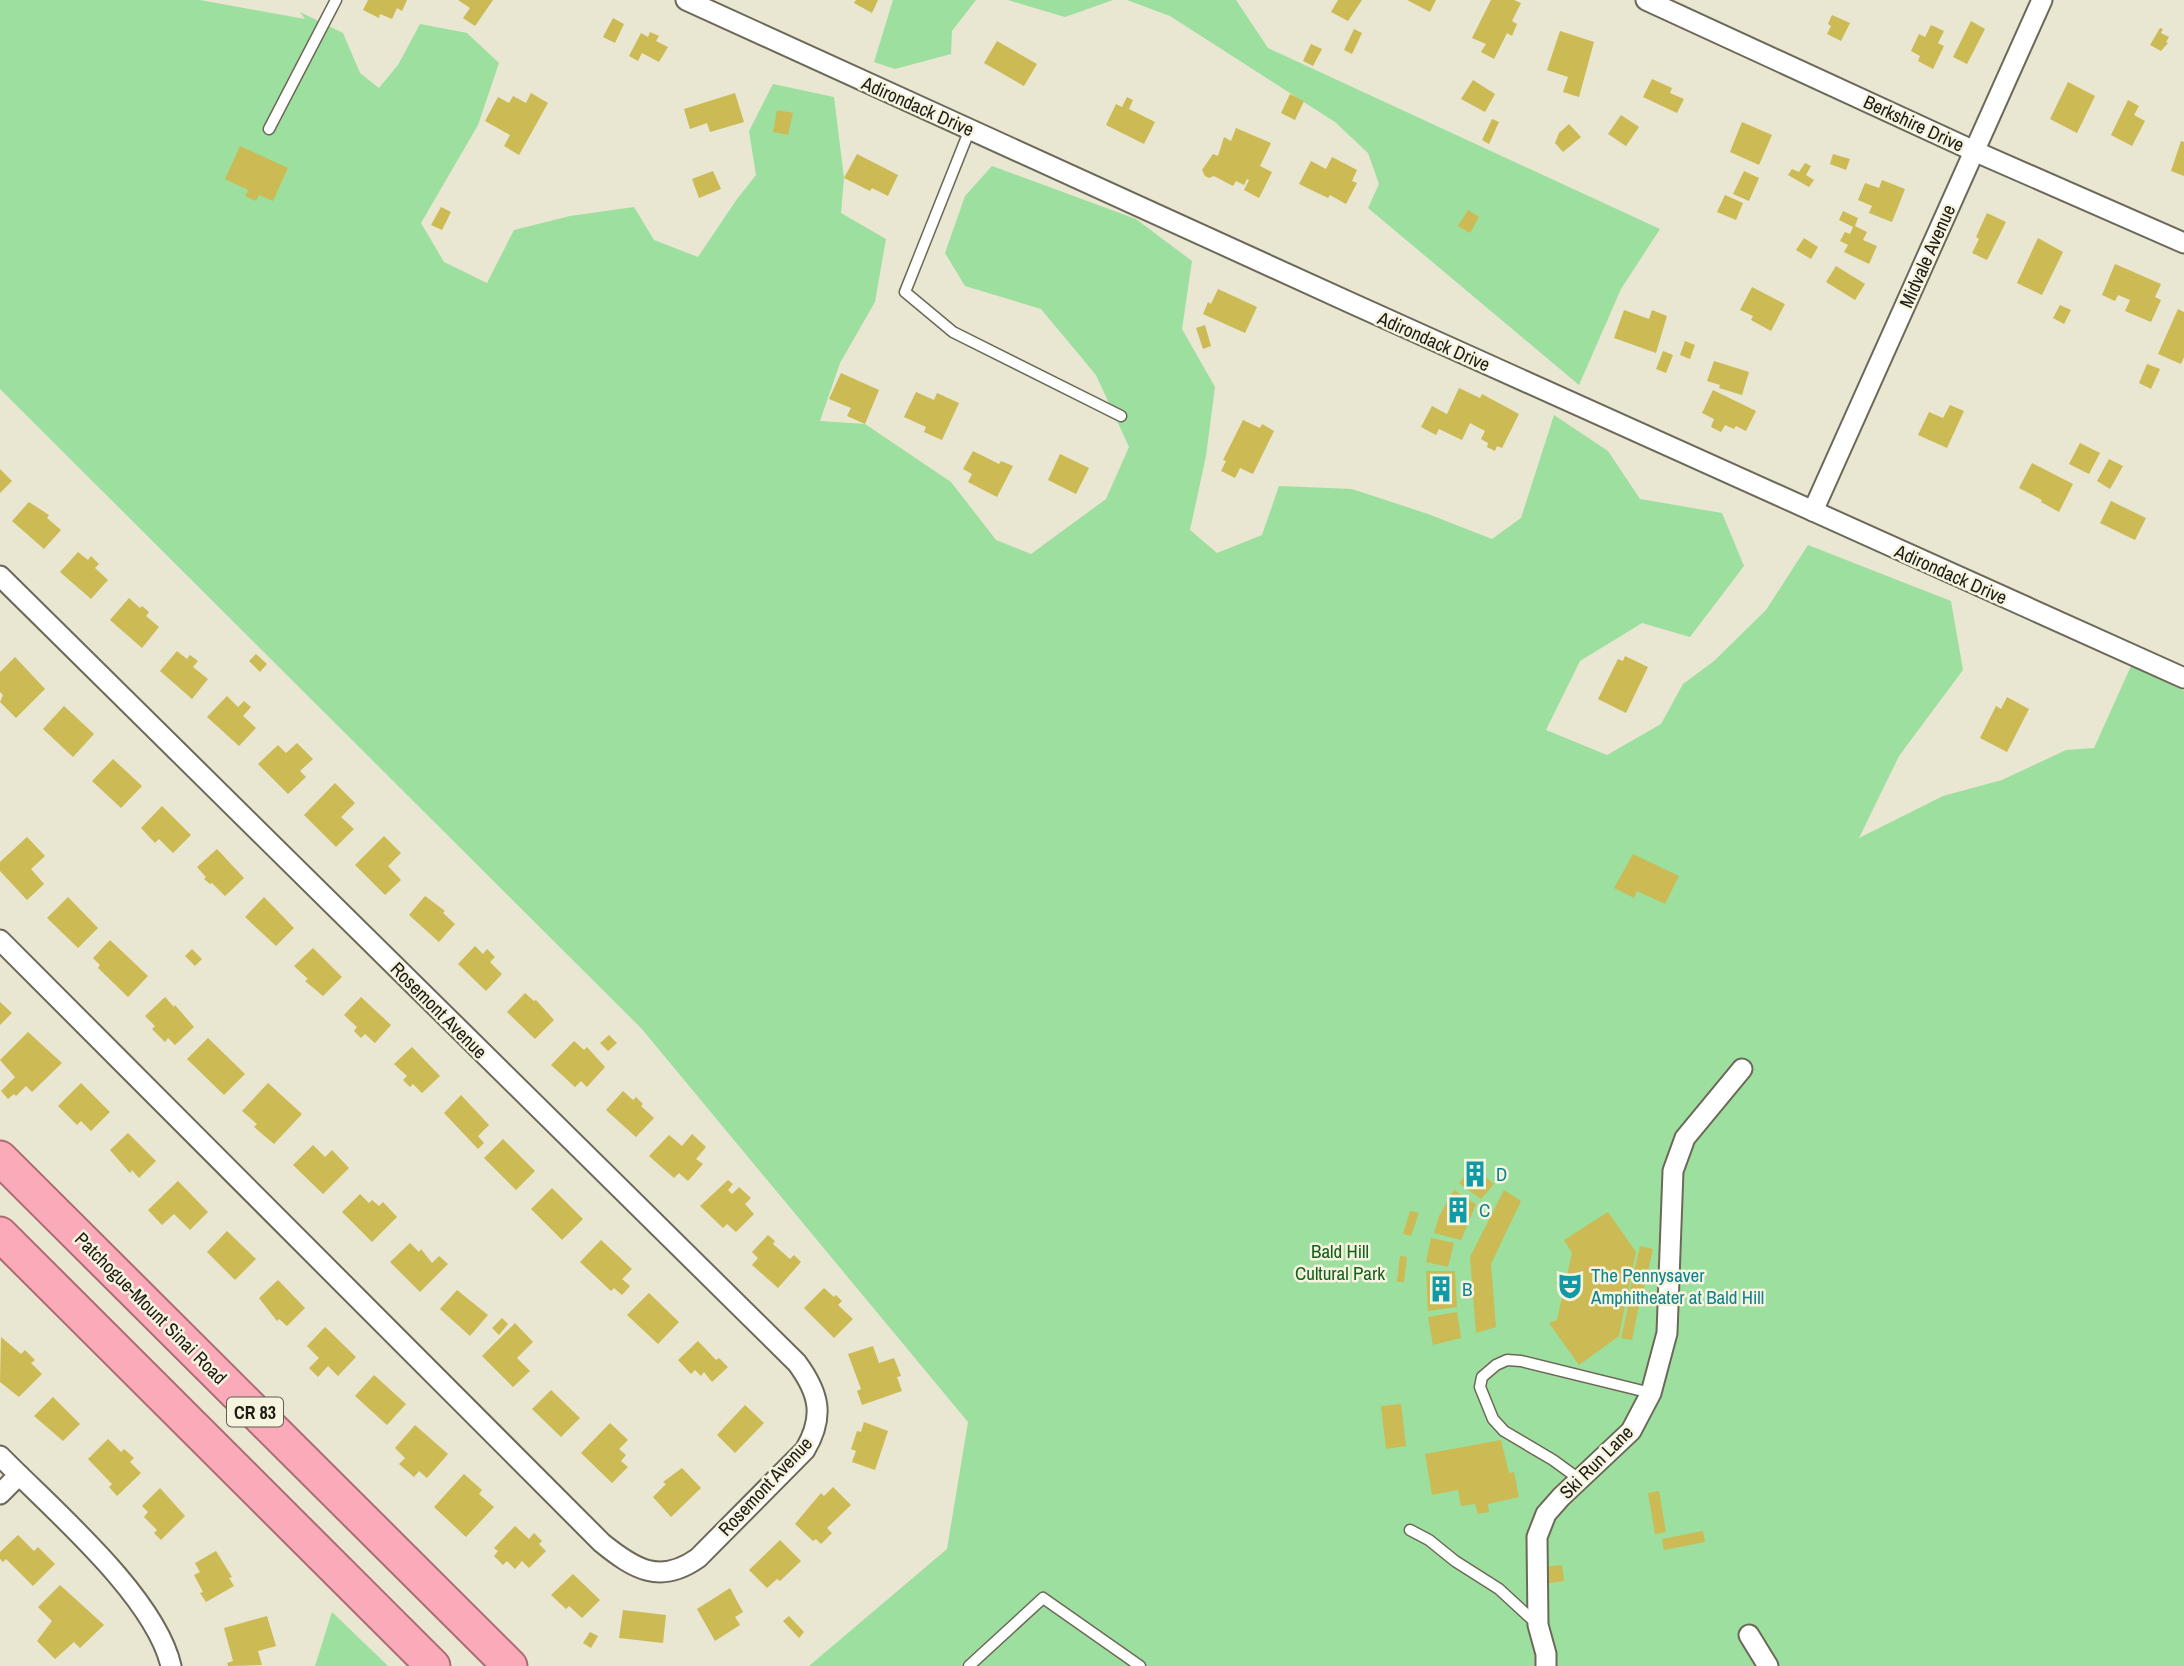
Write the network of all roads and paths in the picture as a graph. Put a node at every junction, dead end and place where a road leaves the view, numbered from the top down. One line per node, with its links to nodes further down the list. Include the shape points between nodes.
1 (336, 0): 5 (lane)
2 (686, 0): 6 (street, Adirondack Drive)
3 (1646, 0): 7 (street, Berkshire Drive)
4 (2042, 0): 7 (street, Midvale Avenue)
5 (270, 129)
6 (970, 129): 9 (lane, via 905,292 953,332); 10 (street, Adirondack Drive)
7 (1974, 151): 8 (street, Berkshire Drive); 10 (street, Midvale Avenue)
8 (2184, 243)
9 (1121, 416)
10 (1813, 512): 12 (street, Adirondack Drive)
11 (0, 576): 13 (street, Rosemont Avenue, via 797,1363 813,1390 818,1413 805,1450 682,1570 640,1569 622,1558)
12 (2184, 678)
13 (0, 940)
14 (1741, 1069): 17 (street, Ski Run Lane, via 1685,1138 1673,1171 1667,1333)
15 (0, 1158): 19 (highway, Patchogue-Mount Sinai Road / CR 83)
16 (0, 1234): 24 (highway, CR 83)
17 (1651, 1393): 21 (street, Ski Run Lane, via 1632,1431); 21 (lane, via 1521,1361 1507,1360 1482,1377 1480,1387 1493,1419 1504,1431)
18 (0, 1456): 20 (street)
19 (309, 1465): 30 (highway, Patchogue-Mount Sinai Road / CR 83); 31 (highway, via 413,1549)
20 (19, 1475): 22 (street); 27 (street, via 116,1573 167,1647)
21 (1579, 1479): 25 (street, Ski Run Lane, via 1546,1514 1537,1537)
22 (0, 1494)
23 (1410, 1530): 25 (lane, via 1499,1589)
24 (386, 1619): 28 (highway); 29 (highway, CR 83)
25 (1538, 1625): 34 (street, Ski Run Lane)
26 (1749, 1635): 35 (street)
27 (171, 1666)
28 (422, 1666)
29 (433, 1666)
30 (510, 1666)
31 (532, 1666)
32 (969, 1666): 33 (lane, via 1043,1598)
33 (1140, 1666)
34 (1546, 1666)
35 (1768, 1666)

